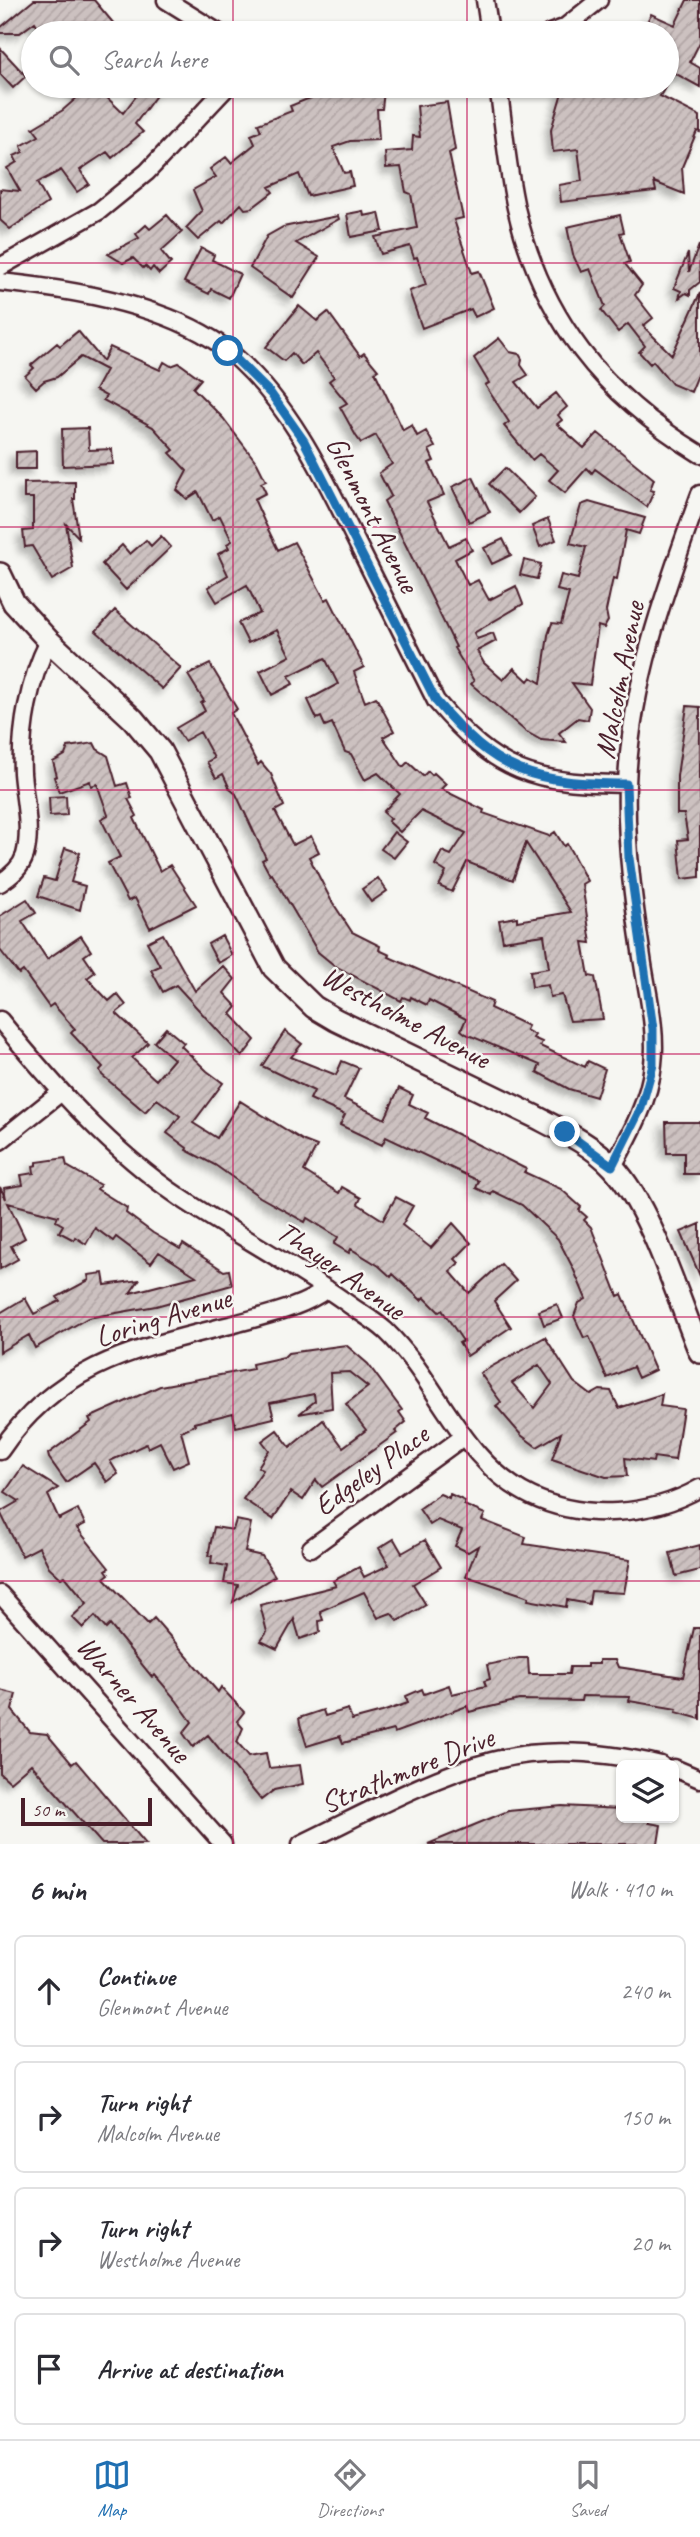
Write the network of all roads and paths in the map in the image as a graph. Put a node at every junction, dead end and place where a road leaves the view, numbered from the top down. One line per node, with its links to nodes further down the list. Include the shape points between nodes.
1 (166, 0): 4 (street)
2 (485, 0): 5 (street)
3 (599, 0): 6 (street)
4 (200, 21)
5 (488, 21)
6 (574, 21)
7 (217, 98): 9 (street, via 147,172 99,211)
8 (500, 98): 11 (street, via 516,207 533,267 560,323 591,366)
9 (0, 267)
10 (0, 282): 15 (street, Glenmont Avenue, via 71,289 169,318 228,351 271,394 304,441 436,701 466,737 537,778)
11 (700, 454)
12 (700, 494): 15 (street, Malcolm Avenue, via 657,614 638,694)
13 (0, 574): 14 (street, Westholme Avenue, via 14,603)
14 (49, 641): 16 (street, via 37,665 24,724 22,771 28,832 24,856 13,874); 20 (street, Westholme Avenue, via 133,719 160,751 274,968 292,988 336,1020 546,1122)
15 (626, 784): 20 (street, Malcolm Avenue, via 629,858 653,1029 653,1065 641,1108)
16 (0, 883)
17 (0, 1020): 18 (street, Thayer Avenue)
18 (60, 1093): 19 (street); 21 (street, Thayer Avenue, via 179,1197)
19 (0, 1141)
20 (612, 1166): 22 (street, Westholme Avenue, via 649,1229)
21 (327, 1289): 23 (street, Thayer Avenue, via 385,1330 413,1362); 24 (street, Loring Avenue, via 277,1312 136,1349 83,1371 45,1398)
22 (700, 1352)
23 (463, 1437): 25 (street, Thayer Avenue, via 498,1477 533,1497 573,1508 617,1513 657,1506); 26 (street, Edgeley Place)
24 (0, 1451)
25 (700, 1489)
26 (311, 1548)
27 (0, 1594): 31 (street, Warner Avenue)
28 (639, 1760): 32 (street, Strathmore Drive, via 564,1751 492,1760)
29 (679, 1770): 30 (street)
30 (700, 1779)
31 (223, 1844)
32 (301, 1844)

